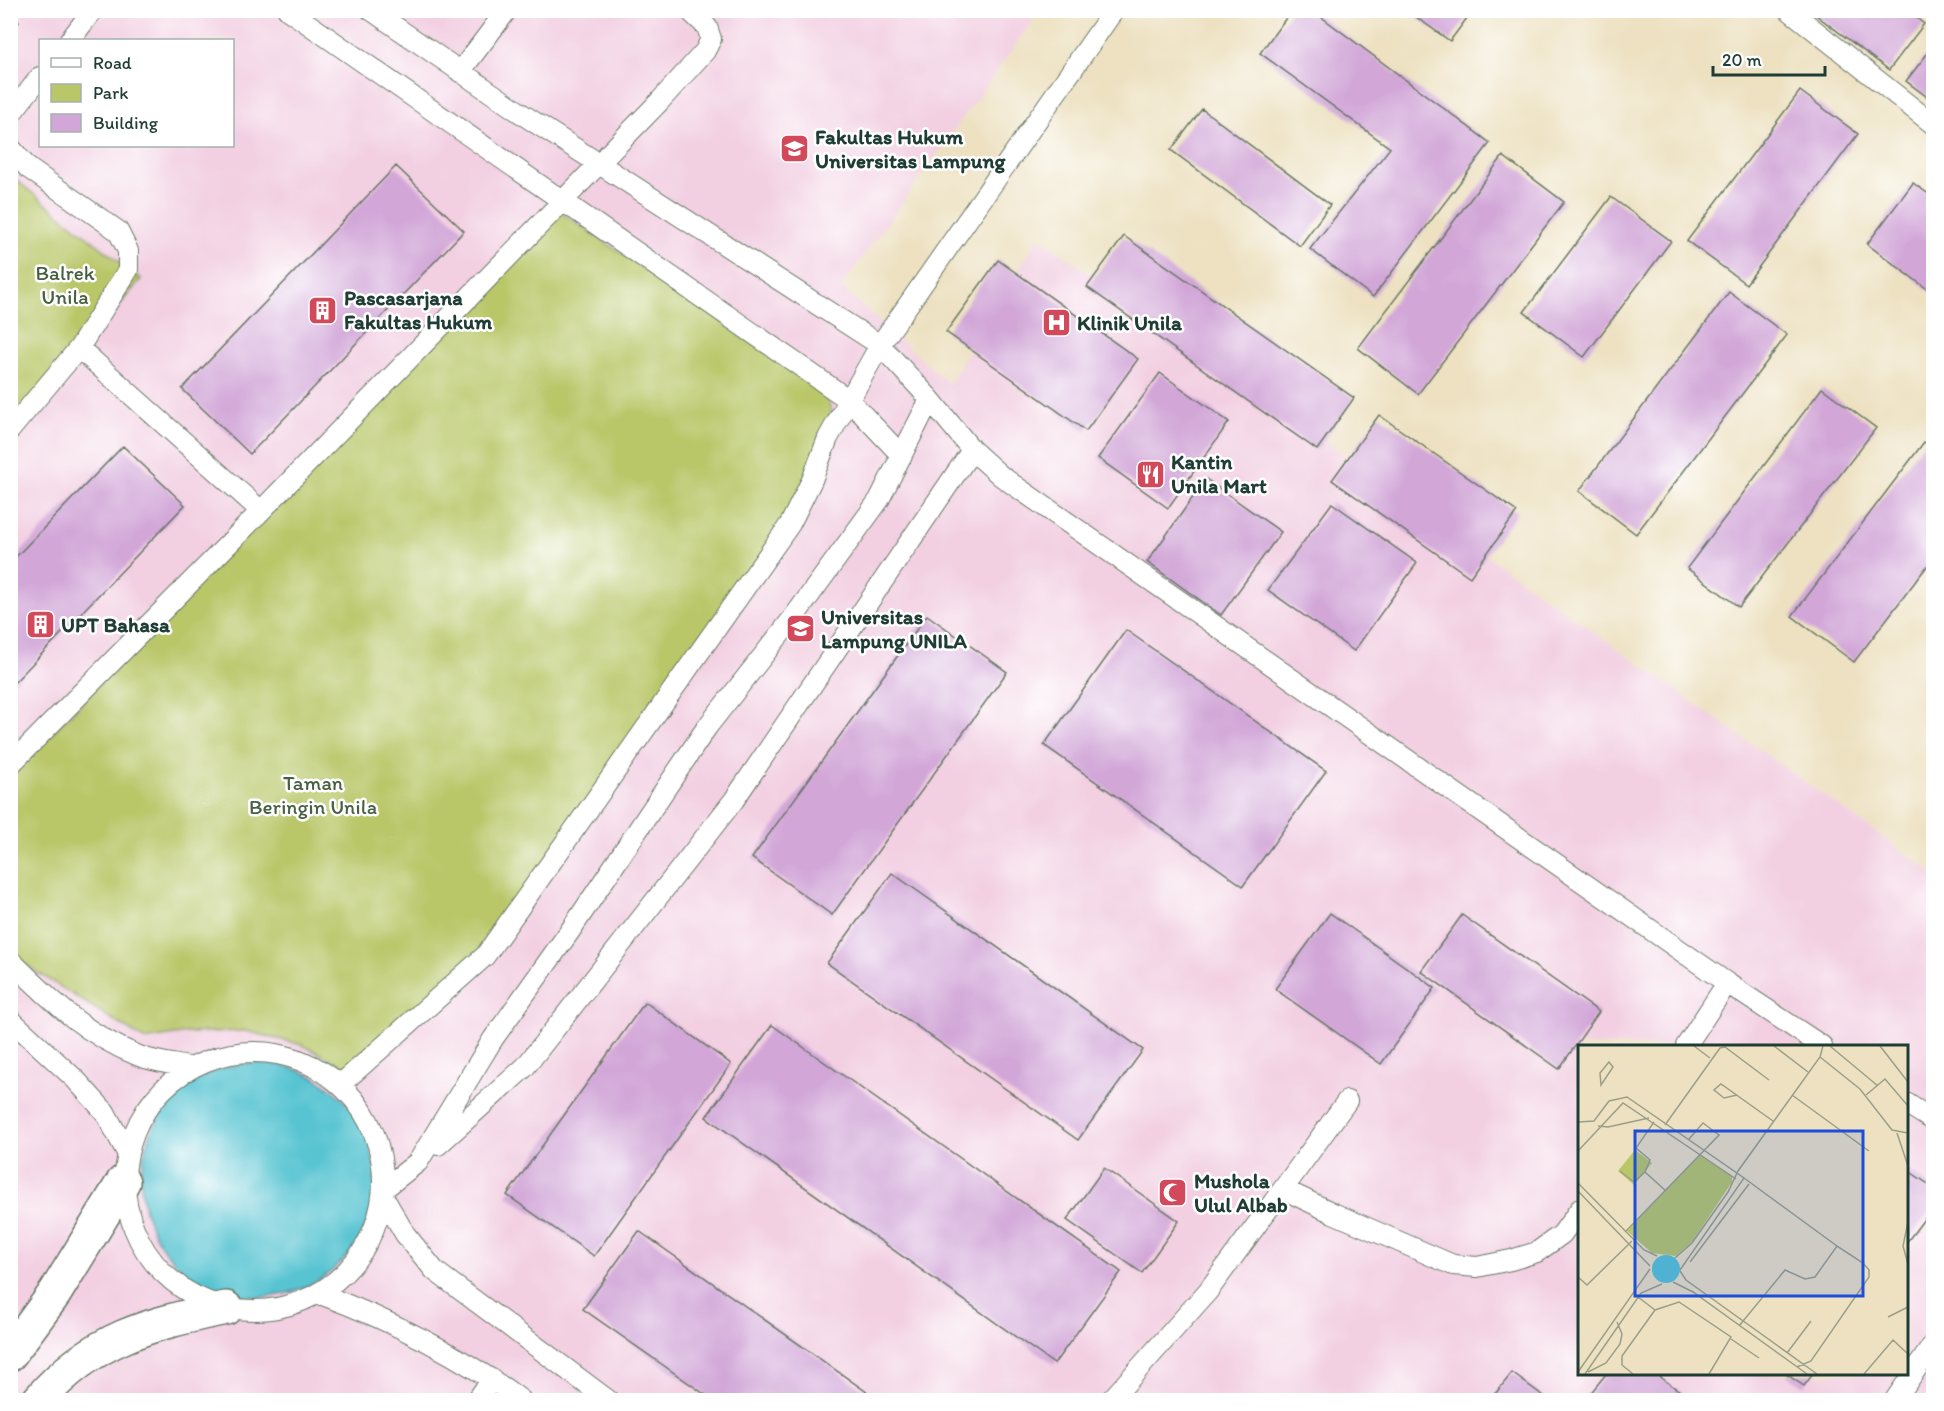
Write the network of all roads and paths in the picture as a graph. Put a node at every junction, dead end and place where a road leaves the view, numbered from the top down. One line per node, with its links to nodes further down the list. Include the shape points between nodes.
1 (93, 10): 8 (lane)
2 (288, 10): 15 (lane)
3 (371, 10): 9 (lane)
4 (507, 10): 9 (lane)
5 (688, 10): 14 (lane, via 707,27 709,45)
6 (1114, 10): 16 (lane)
7 (1789, 10): 12 (lane)
8 (71, 39)
9 (460, 72): 14 (lane)
10 (39, 78): 11 (lane)
11 (10, 115)
12 (1934, 125)
13 (10, 147): 17 (lane, via 28,168 118,231 128,251 128,270)
14 (598, 164): 15 (lane); 16 (lane)
15 (562, 201): 19 (lane); 23 (lane)
16 (880, 345): 18 (lane); 19 (lane)
17 (79, 348): 20 (lane); 23 (lane)
18 (930, 399): 21 (lane); 22 (lane)
19 (849, 400): 22 (lane); 31 (lane, via 790,524 485,956)
20 (10, 430)
21 (972, 450): 26 (lane, via 1001,476); 35 (lane, via 734,800 525,1067)
22 (902, 456): 35 (lane, via 879,500 707,727 494,1039)
23 (261, 511): 24 (lane)
24 (10, 765)
25 (10, 960): 30 (lane, via 72,1019 107,1041 141,1057)
26 (1727, 983): 28 (lane); 29 (lane)
27 (10, 1018): 36 (lane, via 75,1078 105,1112)
28 (1687, 1045)
29 (1819, 1045)
30 (189, 1067): 31 (lane, via 241,1051 295,1057); 36 (lane, via 161,1089 139,1118)
31 (341, 1084): 38 (lane, via 366,1113 381,1149)
32 (1347, 1101): 37 (lane)
33 (1908, 1104): 34 (lane)
34 (1934, 1121)
35 (418, 1162): 38 (lane)
36 (125, 1166): 41 (lane, via 136,1238 173,1283); 43 (street, via 55,1293)
37 (1283, 1189): 39 (lane, via 1454,1265 1477,1267 1537,1252 1562,1234); 49 (lane, via 1208,1291)
38 (384, 1193): 40 (lane, via 373,1236 350,1269); 48 (lane, via 405,1234 435,1271)
39 (1578, 1212)
40 (320, 1294): 41 (lane, via 290,1306 258,1311); 44 (lane, via 393,1324)
41 (226, 1308): 45 (street, via 172,1319 101,1347)
42 (1934, 1343): 50 (lane)
43 (10, 1354)
44 (492, 1379): 46 (lane); 47 (lane)
45 (39, 1401)
46 (477, 1401)
47 (521, 1401)
48 (608, 1401)
49 (1111, 1401)
50 (1895, 1401)

